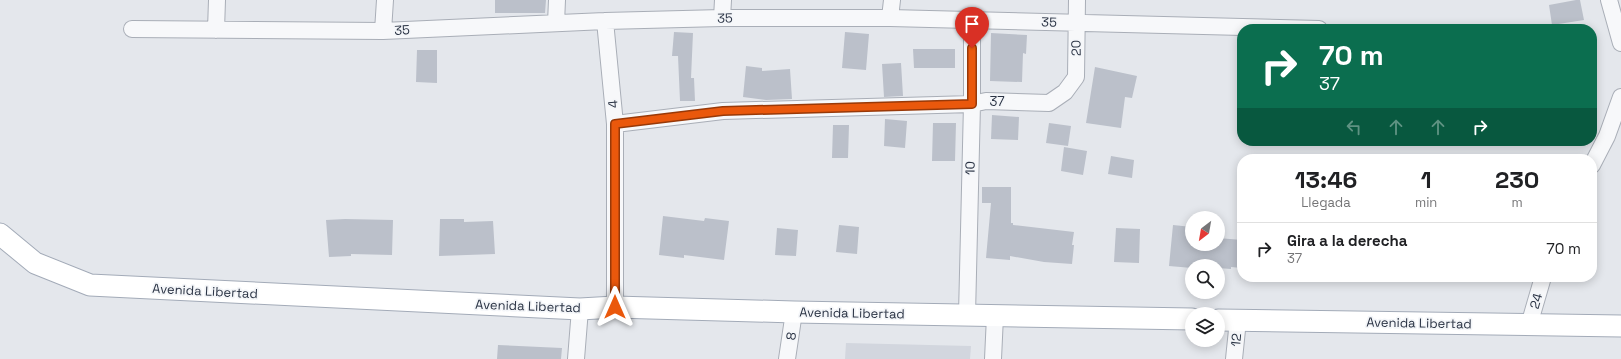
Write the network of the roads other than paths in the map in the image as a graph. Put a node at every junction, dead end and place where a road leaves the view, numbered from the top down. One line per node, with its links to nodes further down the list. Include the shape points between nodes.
1 (217, 0): 16 (street)
2 (385, 0): 17 (street)
3 (558, 0): 12 (street)
4 (723, 0): 8 (street)
5 (892, 0): 9 (street)
6 (1077, 0): 13 (street, 20)
7 (1609, 0): 18 (street)
8 (722, 18): 9 (street, 35); 11 (street, 35)
9 (890, 18): 10 (street, 35)
10 (972, 20): 13 (street, 35); 21 (street, 10)
11 (605, 21): 12 (street, 35); 22 (street, 4)
12 (556, 23): 17 (street, 35)
13 (1076, 23): 14 (street, 35); 19 (street, 20, via 1076,78)
14 (1237, 27)
15 (132, 29): 16 (street, 35)
16 (216, 30): 17 (street, 35)
17 (383, 31)
18 (1621, 43)
19 (1065, 92): 21 (street, 37, via 1049,103 986,100)
20 (1621, 98): 23 (street)
21 (972, 104): 22 (street, 37, via 723,111); 30 (street, 10)
22 (615, 124): 27 (street, 4)
23 (1614, 136): 24 (street)
24 (1597, 158)
25 (0, 234): 28 (main road, Avenida Libertad, via 35,263 90,285)
26 (1542, 282): 34 (street, 24)
27 (615, 307): 28 (main road, Avenida Libertad); 29 (main road, Avenida Libertad)
28 (580, 308): 36 (street)
29 (794, 312): 30 (main road, Avenida Libertad); 37 (street, 8)
30 (967, 315): 31 (main road, Avenida Libertad)
31 (995, 316): 32 (main road, Avenida Libertad); 38 (street)
32 (1185, 319)
33 (1228, 320): 34 (main road, Avenida Libertad); 39 (street, 12)
34 (1529, 325): 35 (main road, Avenida Libertad)
35 (1621, 326)
36 (576, 359)
37 (787, 359)
38 (993, 359)
39 (1234, 359)

